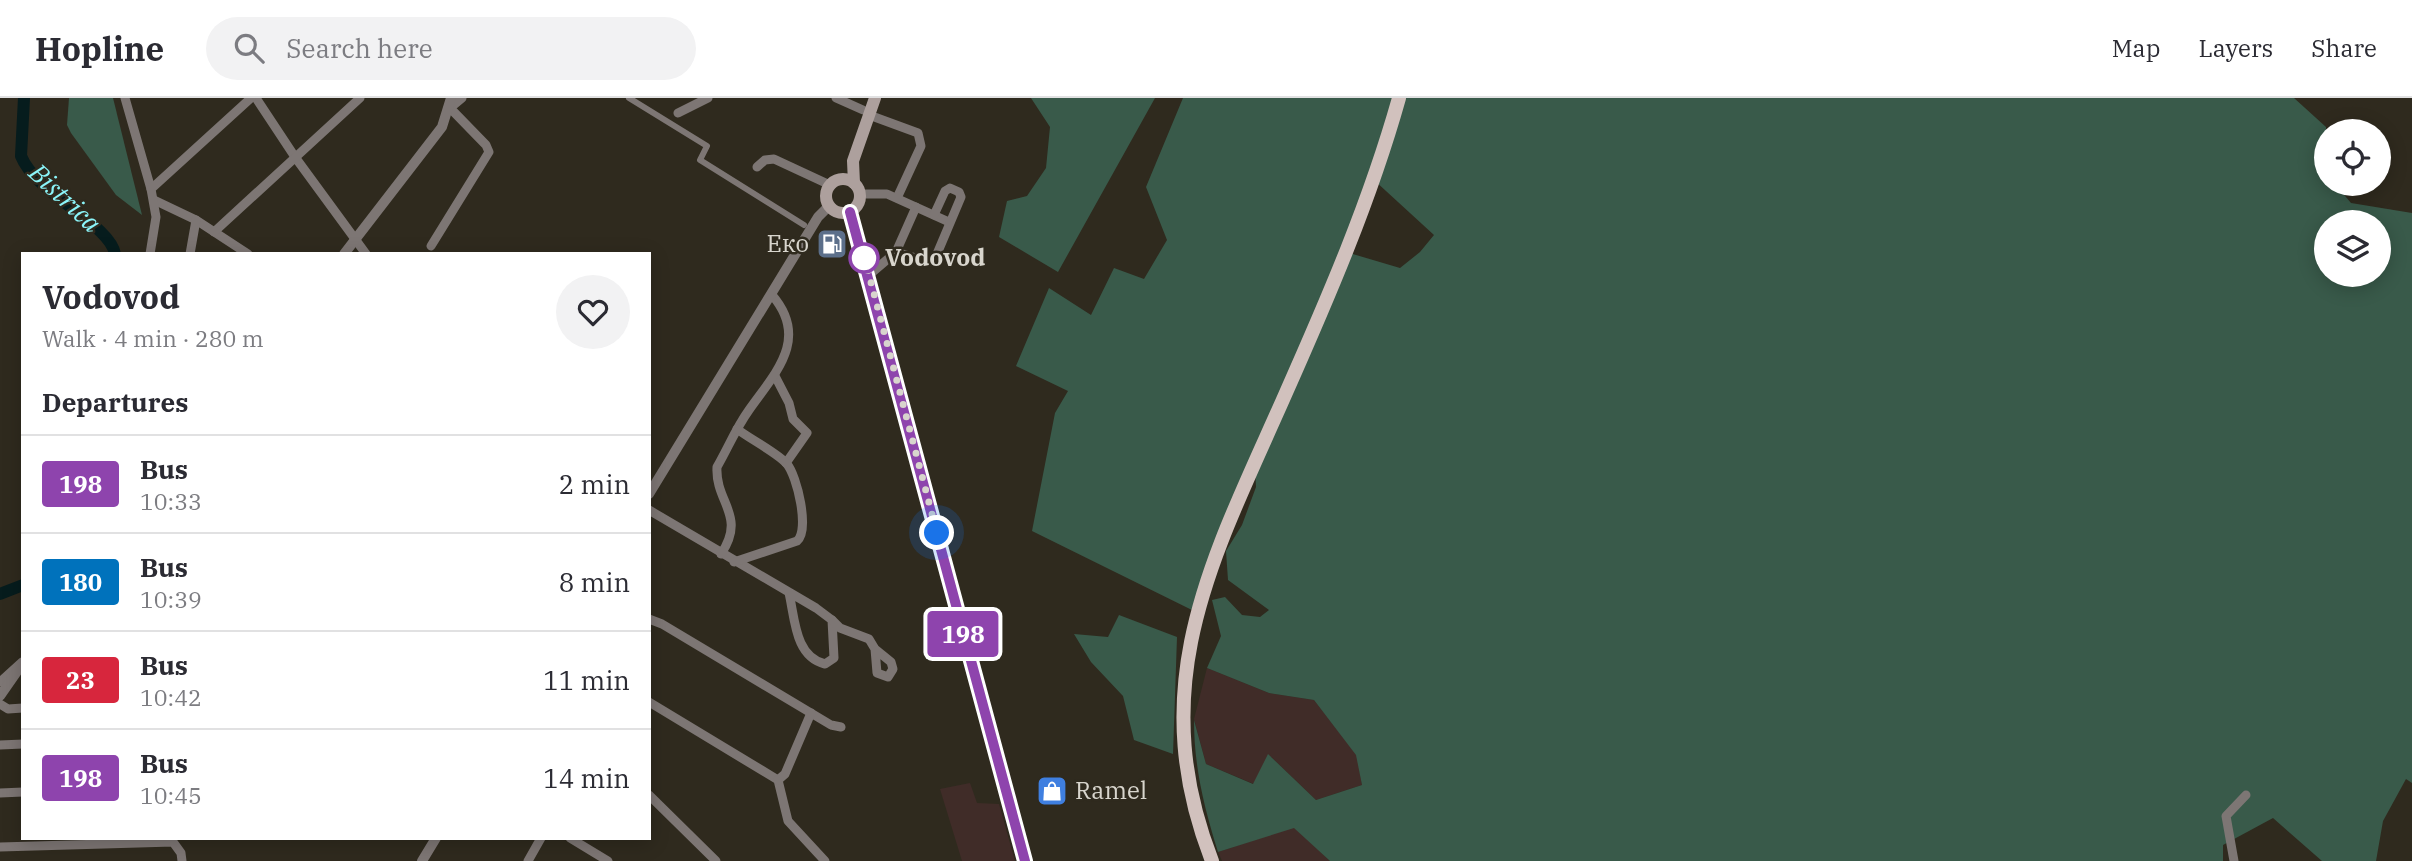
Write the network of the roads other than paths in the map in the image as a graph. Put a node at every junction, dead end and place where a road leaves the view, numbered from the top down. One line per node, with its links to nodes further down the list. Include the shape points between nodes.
1 (137, 98): 11 (street)
2 (251, 98): 19 (street)
3 (256, 98): 15 (street)
4 (360, 98): 15 (street)
5 (462, 98): 12 (street)
6 (629, 98): 28 (street, via 707,146 700,160)
7 (708, 98): 14 (street)
8 (836, 98): 13 (street)
9 (875, 98): 13 (main road)
10 (1399, 98): 78 (main road, via 1344,260 1214,556 1196,612 1185,670 1184,741 1193,802)
11 (126, 103): 19 (street)
12 (451, 103): 30 (street, via 442,127); 31 (street, via 489,152)
13 (867, 108): 17 (main road); 18 (main road, via 852,168); 20 (street, via 922,139)
14 (677, 113)
15 (295, 158): 29 (street); 30 (street)
16 (757, 167): 17 (street, via 769,159 781,160)
17 (834, 182): 18 (main road); 22 (main road, via 826,196)
18 (857, 188): 20 (street); 24 (main road, via 858,204)
19 (151, 189): 21 (street)
20 (897, 198): 23 (street)
21 (154, 200): 26 (street); 32 (street)
22 (829, 206): 24 (main road, via 839,213); 39 (street)
23 (916, 207): 25 (street); 37 (street)
24 (850, 212): 38 (main road)
25 (934, 215): 27 (street); 27 (street, via 945,191 959,192)
26 (196, 220): 29 (street); 33 (street)
27 (949, 222): 37 (street, via 934,261)
28 (804, 225)
29 (214, 232): 34 (street)
30 (355, 239): 35 (street); 36 (street)
31 (431, 246)
32 (150, 252)
33 (190, 252)
34 (245, 252)
35 (345, 252)
36 (365, 252)
37 (896, 252): 38 (street)
38 (869, 275): 77 (main road)
39 (772, 295): 40 (street, via 785,314 788,334); 43 (street)
40 (775, 376): 41 (street); 42 (street, via 793,419 807,433)
41 (737, 429): 42 (street); 45 (street, via 717,467 732,527 731,539)
42 (786, 463): 46 (street, via 804,519 801,538)
43 (651, 491)
44 (651, 511): 45 (street)
45 (721, 554): 46 (street)
46 (734, 562): 47 (street)
47 (789, 593): 48 (street); 48 (street, via 800,642 812,661 825,664 834,658)
48 (832, 620): 50 (street, via 841,628 865,635)
49 (651, 621): 58 (street)
50 (875, 649)
51 (21, 665): 53 (street)
52 (21, 666): 54 (street)
53 (0, 682)
54 (0, 696)
55 (651, 703): 62 (street)
56 (0, 704): 57 (street)
57 (21, 708)
58 (811, 713): 59 (street); 62 (street, via 785,774)
59 (841, 727)
60 (21, 744): 61 (street)
61 (0, 745)
62 (778, 780): 76 (street, via 786,817)
63 (21, 792): 64 (street)
64 (0, 793)
65 (2246, 795): 79 (street, via 2226,816)
66 (651, 797): 75 (street)
67 (435, 840): 72 (street)
68 (540, 840): 73 (street)
69 (573, 840): 74 (street)
70 (0, 848): 71 (street, via 173,842)
71 (181, 861)
72 (422, 861)
73 (528, 861)
74 (608, 861)
75 (716, 861)
76 (825, 861)
77 (1025, 861)
78 (1212, 861)
79 (2234, 861)

